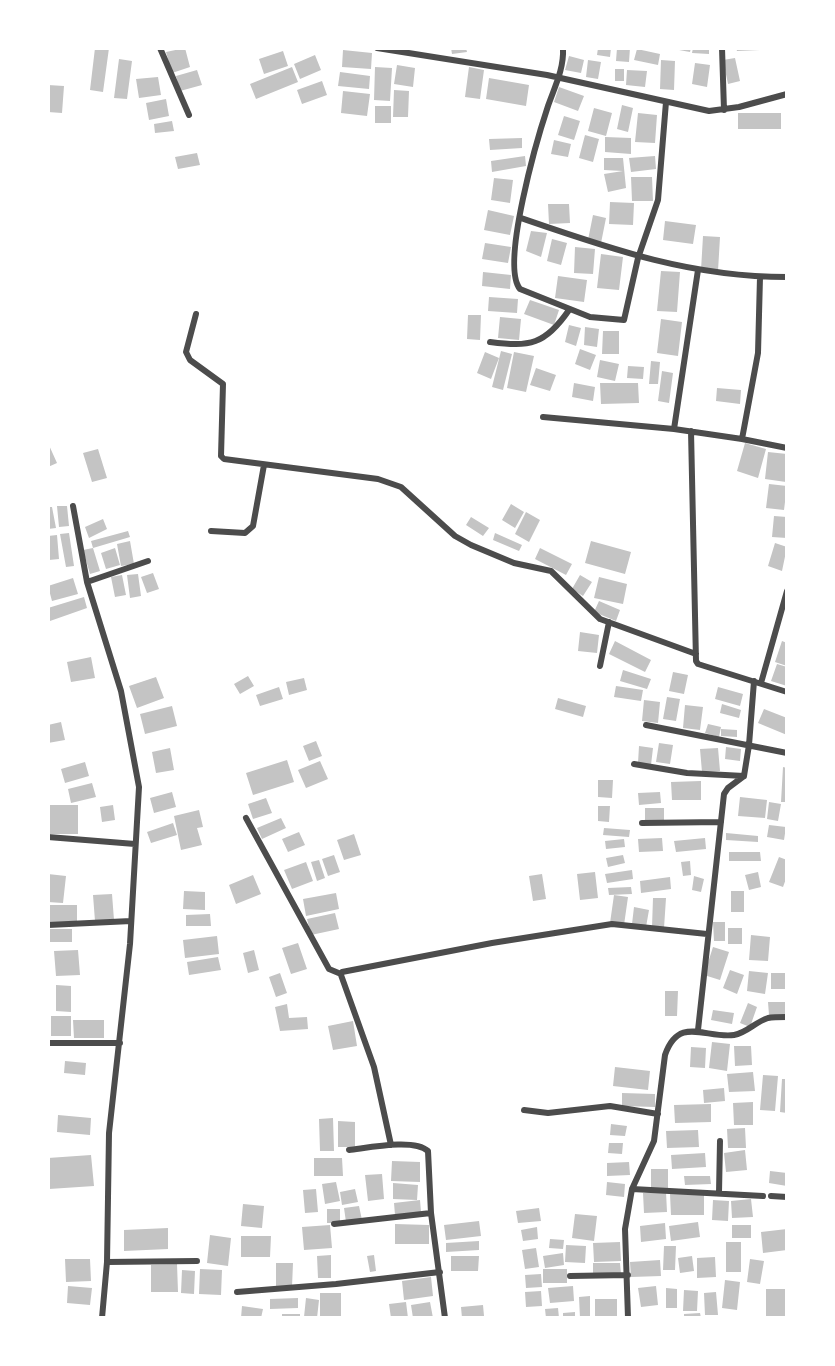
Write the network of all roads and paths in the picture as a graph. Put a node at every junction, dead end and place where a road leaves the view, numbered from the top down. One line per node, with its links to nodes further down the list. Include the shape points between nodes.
1 (160, 48): 9 (street)
2 (377, 48): 5 (street)
3 (563, 48): 5 (street)
4 (722, 48): 8 (street)
5 (560, 78): 7 (street); 10 (street, via 526,179)
6 (787, 94): 8 (street)
7 (666, 102): 8 (street); 11 (street, via 658,200)
8 (724, 111)
9 (189, 115)
10 (521, 218): 11 (street); 15 (street, via 515,248 516,285)
11 (638, 258): 12 (street); 15 (street, via 624,320 590,317)
12 (698, 270): 13 (street); 19 (street)
13 (760, 277): 14 (street); 21 (street, via 758,353)
14 (787, 277)
15 (568, 310): 17 (street, via 556,328 526,345)
16 (196, 314): 23 (street, via 186,352 198,367 224,384 221,456)
17 (490, 342)
18 (543, 417): 19 (street)
19 (674, 429): 20 (street)
20 (691, 431): 21 (street); 30 (street)
21 (742, 439): 22 (street)
22 (787, 448)
23 (264, 465): 25 (street, via 249,531); 29 (street, via 378,479 401,487 455,536 514,563 550,571 583,606)
24 (73, 506): 27 (street)
25 (211, 531)
26 (148, 561): 27 (street)
27 (87, 582): 44 (street, via 121,691 139,787)
28 (787, 591): 33 (street)
29 (609, 622): 30 (street); 31 (street)
30 (696, 654): 32 (street, via 698,664)
31 (600, 666)
32 (754, 681): 33 (street); 36 (street)
33 (761, 683): 34 (street)
34 (787, 692)
35 (646, 725): 36 (street)
36 (749, 745): 37 (street); 39 (street)
37 (787, 753)
38 (634, 764): 39 (street, via 687,773)
39 (744, 776): 41 (street, via 724,794)
40 (246, 818): 48 (street, via 329,969)
41 (721, 822): 42 (street); 47 (street)
42 (642, 823)
43 (48, 837): 44 (street)
44 (135, 844): 45 (street)
45 (131, 921): 46 (street); 52 (street)
46 (48, 925)
47 (707, 934): 48 (street, via 612,924 492,943); 50 (street)
48 (340, 974): 56 (street, via 374,1067)
49 (787, 1017): 50 (street, via 768,1018 748,1031 732,1035)
50 (699, 1030): 54 (street, via 680,1034 669,1044)
51 (48, 1043): 52 (street)
52 (120, 1043): 66 (street, via 110,1132)
53 (524, 1110): 54 (street, via 548,1113 610,1106)
54 (658, 1114): 58 (street, via 654,1141)
55 (720, 1141): 59 (street)
56 (391, 1145): 57 (street); 63 (street, via 421,1146 428,1151)
57 (349, 1150)
58 (632, 1189): 59 (street); 68 (street, via 625,1229)
59 (719, 1193): 60 (street)
60 (763, 1196)
61 (771, 1196): 62 (street)
62 (787, 1197)
63 (431, 1213): 64 (street); 67 (street)
64 (334, 1224)
65 (197, 1261): 66 (street)
66 (106, 1262): 71 (street)
67 (440, 1272): 70 (street); 72 (street)
68 (627, 1275): 69 (street); 73 (street)
69 (570, 1276)
70 (237, 1292)
71 (102, 1318)
72 (445, 1318)
73 (628, 1318)

